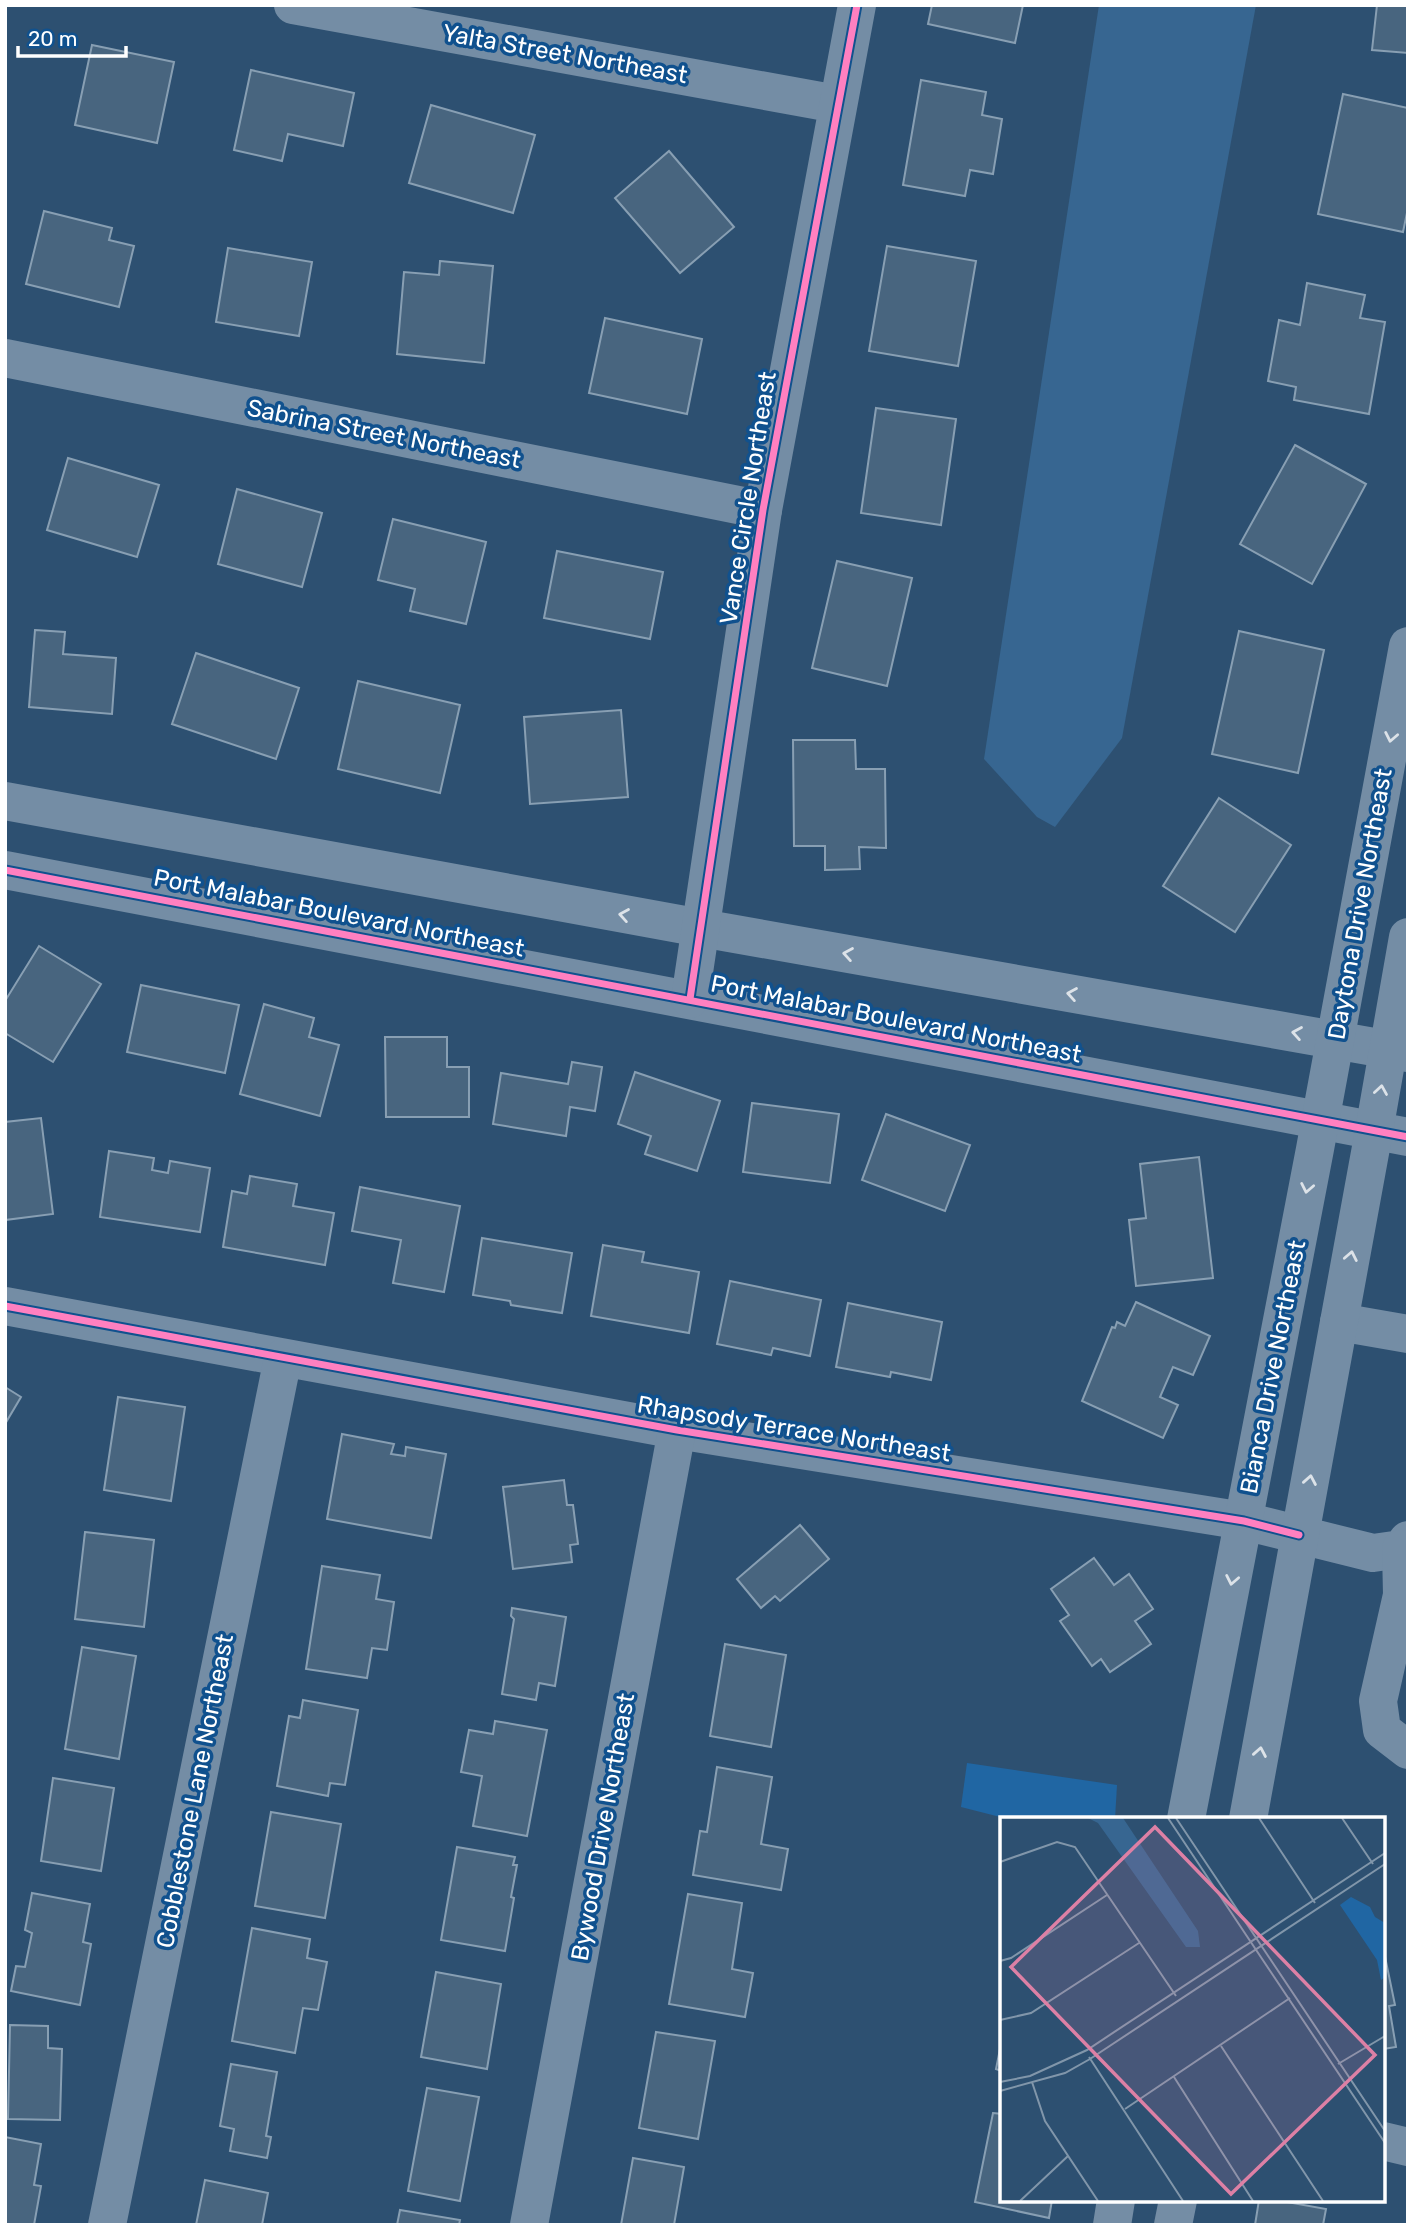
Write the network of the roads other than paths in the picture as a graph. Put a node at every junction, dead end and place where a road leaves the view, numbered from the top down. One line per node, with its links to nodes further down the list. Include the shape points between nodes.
1 (293, 5): 3 (street, Yalta Street Northeast)
2 (857, 5): 3 (street, Vance Circle Northeast)
3 (837, 104): 5 (street, Vance Circle Northeast)
4 (5, 358): 5 (street, Sabrina Street Northeast)
5 (763, 510): 9 (street, Vance Circle Northeast)
6 (1408, 646): 12 (street, Daytona Drive Northeast, one-way to 12)
7 (5, 802): 9 (street, Port Malabar Boulevard Northeast, one-way to 7)
8 (5, 870): 11 (street, Port Malabar Boulevard Northeast)
9 (701, 929): 11 (street, Vance Circle Northeast); 12 (street, Port Malabar Boulevard Northeast, one-way to 9)
10 (1408, 937): 13 (street)
11 (690, 999): 14 (street, Port Malabar Boulevard Northeast)
12 (1335, 1040): 13 (street, Port Malabar Boulevard Northeast); 14 (street, Daytona Drive Northeast)
13 (1398, 1051): 15 (street, one-way to 13)
14 (1320, 1121): 15 (street, Port Malabar Boulevard Northeast); 21 (street, Bianca Drive Northeast, one-way to 21)
15 (1391, 1134): 17 (street, one-way to 15)
16 (5, 1306): 19 (street, Rhapsody Terrace Northeast)
17 (1339, 1322): 18 (street); 22 (street, one-way to 17)
18 (1408, 1334)
19 (283, 1358): 20 (street, Rhapsody Terrace Northeast); 31 (street, Cobblestone Lane Northeast)
20 (677, 1430): 21 (street, Rhapsody Terrace Northeast); 32 (street, Bywood Drive Northeast)
21 (1244, 1521): 22 (street, Rhapsody Terrace Northeast); 25 (street, Bianca Drive Northeast, one-way to 25)
22 (1299, 1535): 23 (street, Rhapsody Terrace Northeast, via 1373,1553); 26 (street, one-way to 22)
23 (1404, 1544): 24 (street, via 1402,1595 1378,1700 1382,1730)
24 (1408, 1750)
25 (1186, 1817)
26 (1248, 1817)
27 (1385, 2141): 28 (street)
28 (1408, 2147)
29 (1116, 2202): 33 (street)
30 (1178, 2202): 34 (street)
31 (107, 2225)
32 (530, 2225)
33 (1112, 2225)
34 (1173, 2225)

